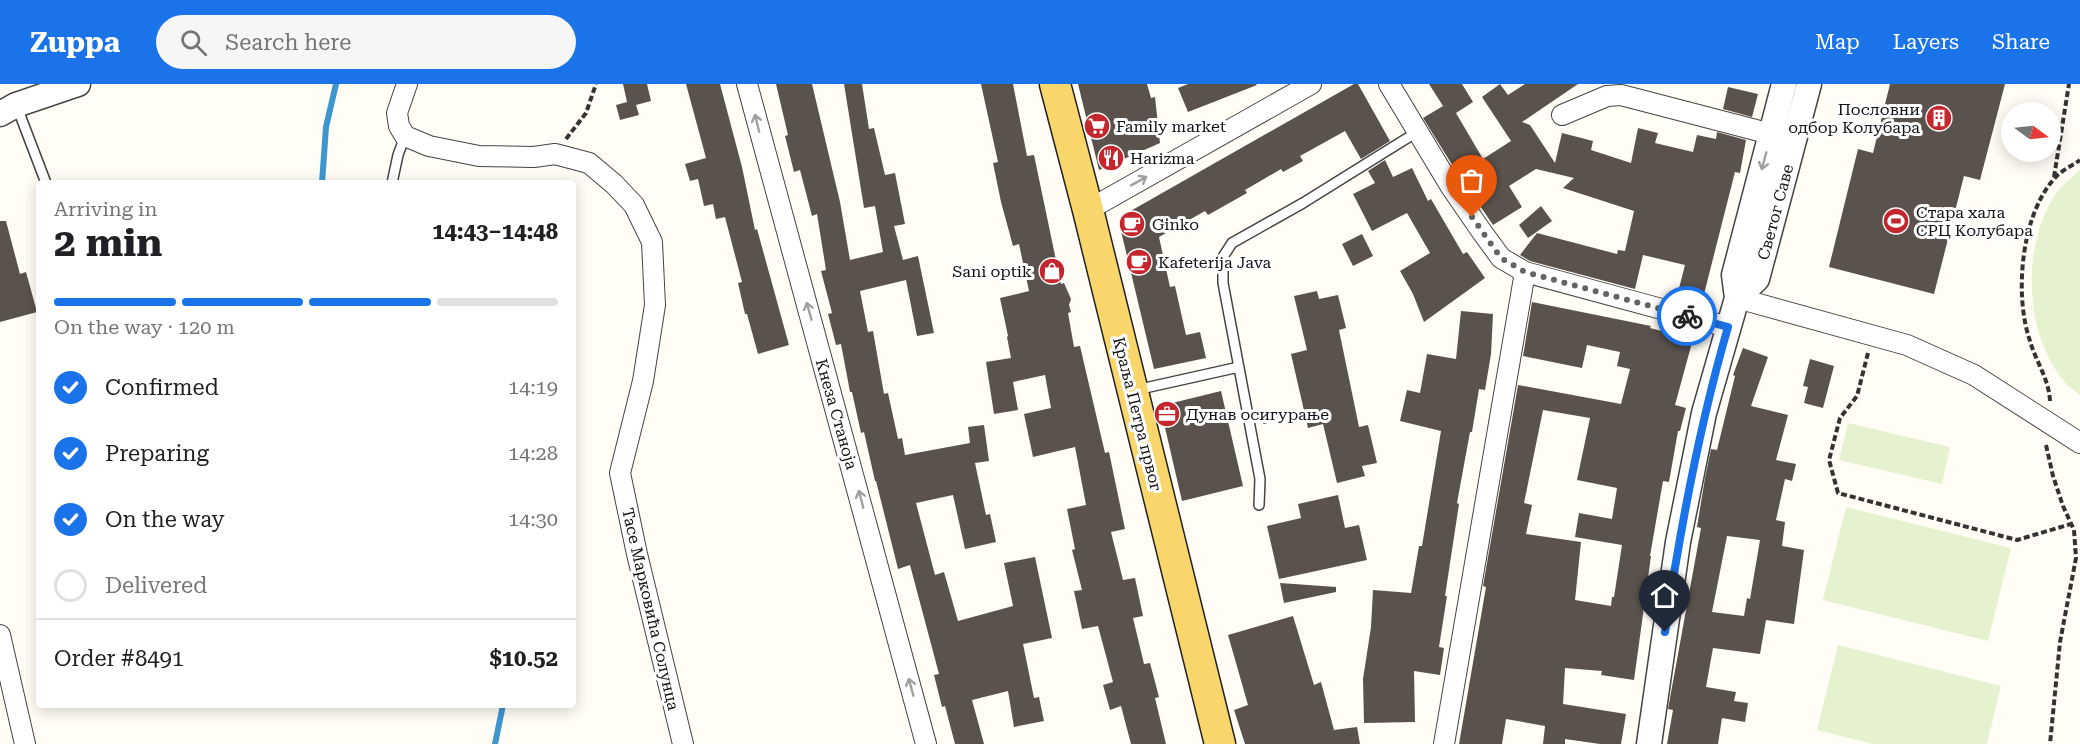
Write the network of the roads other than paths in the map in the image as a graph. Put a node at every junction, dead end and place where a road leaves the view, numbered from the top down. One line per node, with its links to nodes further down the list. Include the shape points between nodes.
1 (78, 84): 9 (street)
2 (407, 84): 13 (street, via 397,113)
3 (747, 84): 27 (street, Кнеза Станоја, one-way to 3)
4 (1055, 84): 16 (main road, Краља Петра првог)
5 (1311, 84): 16 (street, one-way to 5)
6 (1389, 84): 11 (street)
7 (1784, 84): 12 (street, Светог Саве)
8 (1809, 84): 18 (street, Светог Саве, via 1757,279)
9 (8, 110): 14 (lane)
10 (1562, 115): 12 (street, via 1607,96 1621,95)
11 (1417, 132): 17 (street, via 1501,258); 20 (lane, via 1232,243 1224,257 1223,283)
12 (1771, 134): 18 (street, Светог Саве, one-way to 18, via 1734,275)
13 (405, 135): 15 (lane); 26 (street, Тасе Марковића Солунца, via 429,146 479,156 555,154 589,163 634,205 652,242 656,305 643,381 620,473)
14 (44, 180)
15 (393, 180)
16 (1088, 210): 21 (main road, Краља Петра првог)
17 (1525, 272): 19 (street); 29 (street)
18 (1737, 298): 19 (street, Светог Саве); 22 (street, via 1907,345 1974,375)
19 (1728, 327): 30 (street, Светог Саве, via 1704,413 1678,542)
20 (1239, 367): 21 (lane); 23 (lane, via 1260,479)
21 (1132, 390): 28 (main road, Краља Петра првог)
22 (2080, 443)
23 (1259, 505)
24 (0, 635): 25 (street)
25 (25, 744)
26 (683, 744)
27 (926, 744)
28 (1220, 744)
29 (1444, 744)
30 (1649, 744)

